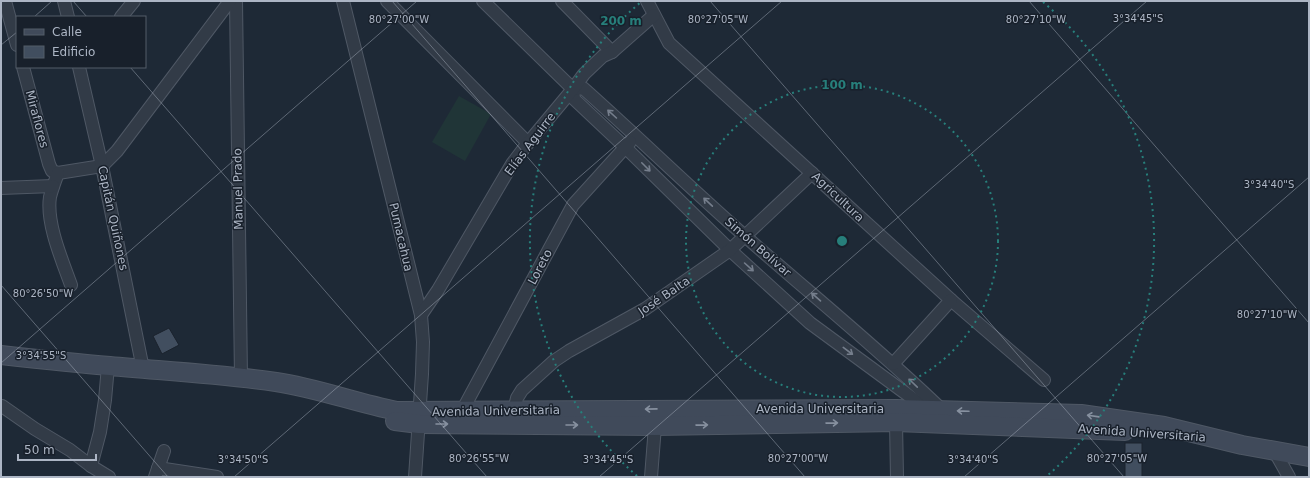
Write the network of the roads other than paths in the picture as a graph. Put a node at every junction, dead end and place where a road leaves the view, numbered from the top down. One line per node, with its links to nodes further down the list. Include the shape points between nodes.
1 (64, 1): 12 (street)
2 (134, 1): 13 (street)
3 (230, 1): 22 (street, via 117,151)
4 (236, 1): 36 (street, Manuel Prado)
5 (343, 1): 31 (street, Pumacahua)
6 (387, 1): 20 (street)
7 (483, 1): 18 (street, Simón Bolívar)
8 (562, 1): 15 (street)
9 (647, 1): 11 (street, Agricultura)
10 (4, 5): 14 (street)
11 (654, 15): 15 (street, Elías Aguirre); 24 (street, Agricultura, via 670,42)
12 (68, 16)
13 (122, 16)
14 (16, 42)
15 (612, 52): 18 (street, Elías Aguirre, via 593,65)
16 (23, 68): 23 (street, Miraflores)
17 (80, 68): 22 (street, Capitán Quiñones)
18 (573, 89): 19 (street, Simón Bolívar, one-way to 18, via 583,88); 20 (street, Elías Aguirre); 21 (street, Simón Bolívar, via 574,99)
19 (636, 135): 21 (street, Loreto); 27 (street, Simón Bolívar, one-way to 19)
20 (528, 143): 31 (street, Elías Aguirre, via 512,164)
21 (625, 146): 28 (street, Simón Bolívar, one-way to 28); 41 (street, Loreto, via 573,205)
22 (102, 166): 23 (street); 35 (street, Capitán Quiñones)
23 (55, 172): 25 (street)
24 (812, 173): 27 (street, José Balta); 30 (street, Agricultura)
25 (54, 186): 26 (street); 29 (street, via 50,196 51,222)
26 (1, 188)
27 (746, 237): 28 (street, José Balta); 33 (street, Simón Bolívar, one-way to 27)
28 (730, 250): 39 (street, José Balta, via 645,309 554,361 522,390); 40 (street, Simón Bolívar, one-way to 40, via 810,323)
29 (71, 285)
30 (951, 300): 33 (street); 37 (street, Agricultura)
31 (421, 315): 42 (street, Pumacahua, via 423,342)
32 (1, 355): 34 (main road, Avenida Universitaria)
33 (893, 364): 40 (street, Simón Bolívar, one-way to 33)
34 (108, 366): 35 (main road, Avenida Universitaria); 49 (street, via 100,432)
35 (143, 369): 36 (main road, Avenida Universitaria)
36 (241, 378): 42 (main road, Avenida Universitaria, via 277,382 322,392)
37 (1044, 380)
38 (2, 406): 49 (street)
39 (514, 410): 40 (main road, Avenida Universitaria, one-way to 39); 41 (main road, Avenida Universitaria)
40 (934, 410): 45 (main road, Avenida Universitaria, one-way to 40, via 1164,426 1081,414)
41 (462, 411): 42 (main road, Avenida Universitaria)
42 (419, 418): 44 (main road, Avenida Universitaria, one-way to 44); 53 (street, Pumacahua)
43 (896, 422): 44 (main road, Avenida Universitaria, one-way to 43); 45 (main road, Avenida Universitaria, via 1079,428); 55 (street)
44 (655, 426): 54 (street)
45 (1214, 438): 47 (main road)
46 (164, 451): 50 (street)
47 (1274, 452): 48 (main road); 56 (street)
48 (1309, 457)
49 (91, 466): 51 (street)
50 (156, 472): 52 (street)
51 (109, 477)
52 (217, 477)
53 (415, 477)
54 (651, 477)
55 (897, 477)
56 (1289, 477)

